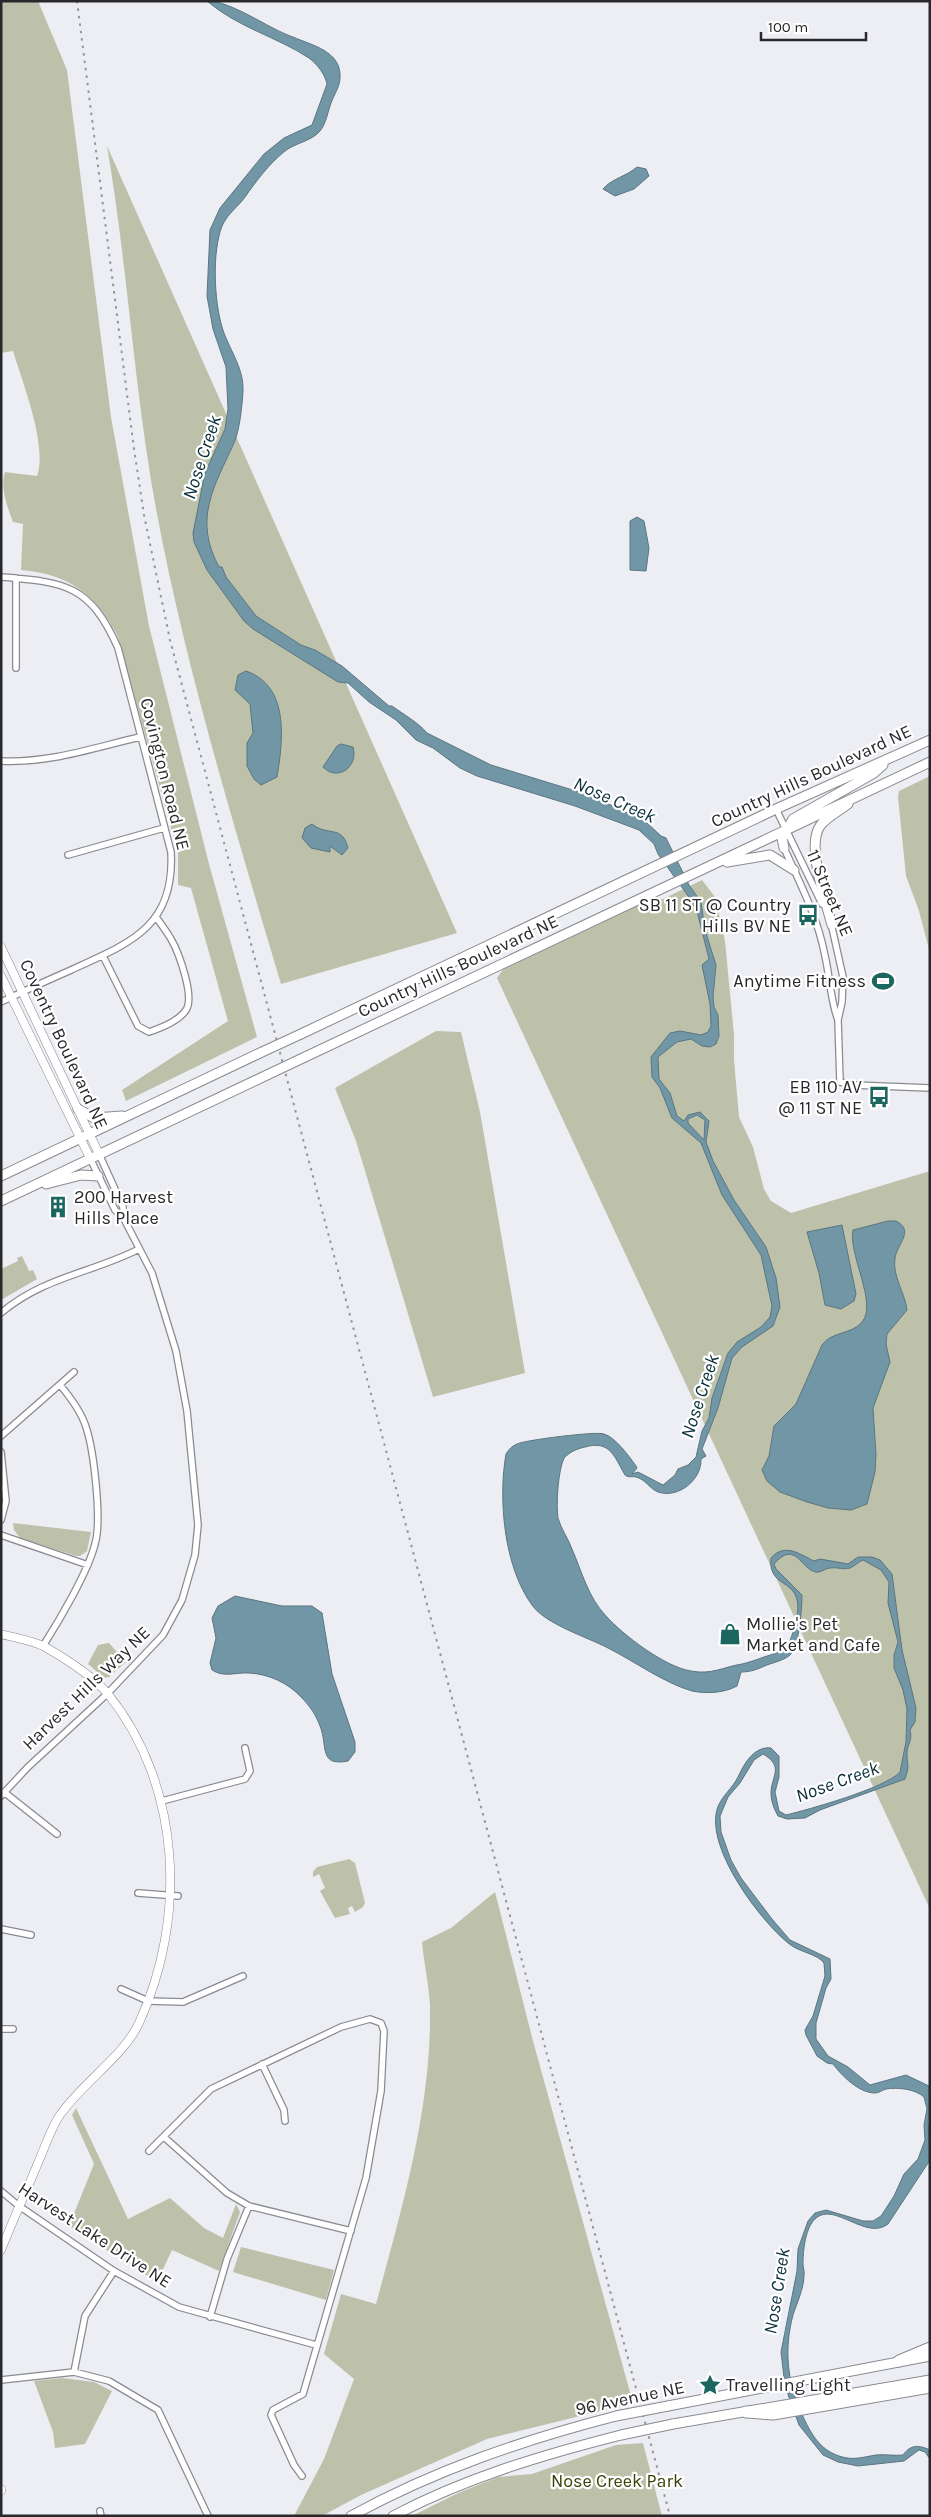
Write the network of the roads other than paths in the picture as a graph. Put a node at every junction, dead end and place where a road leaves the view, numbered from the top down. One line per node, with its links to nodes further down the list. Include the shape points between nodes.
1 (1, 577): 2 (street, Covington Road NE)
2 (16, 578): 3 (street); 4 (street, Covington Road NE, via 71,588 96,609 118,648)
3 (16, 668)
4 (140, 737): 8 (street, via 30,763); 13 (street, Covington Road NE)
5 (930, 740): 7 (main road, Country Hills Boulevard NE)
6 (930, 756): 10 (main road)
7 (891, 759): 12 (main road, Country Hills Boulevard NE); 14 (main road, via 874,773 793,819)
8 (1, 761)
9 (930, 762): 10 (main road, Country Hills Boulevard NE)
10 (902, 775): 11 (main road, Country Hills Boulevard NE)
11 (861, 794): 14 (main road, Country Hills Boulevard NE); 20 (main road, via 820,825 816,834 817,864)
12 (776, 809): 14 (street, 11 Street NE); 30 (main road, Country Hills Boulevard NE, bridge)
13 (164, 828): 16 (street); 19 (street, Covington Road NE, via 171,852 172,875)
14 (786, 828): 15 (main road, via 782,838); 17 (main road, Country Hills Boulevard NE); 20 (street, 11 Street NE)
15 (784, 848): 18 (street, 11 Street NE)
16 (68, 855)
17 (702, 869): 18 (main road, via 735,859 770,855); 33 (main road, Country Hills Boulevard NE, bridge)
18 (794, 870): 27 (street, 11 Street NE, via 811,908 825,955)
19 (156, 917): 22 (street, Covington Road NE, via 128,943); 22 (street, via 172,940 183,969 190,1001 185,1012 149,1032 138,1026)
20 (832, 925): 27 (street, 11 Street NE, via 843,977)
21 (1, 947): 24 (street, Coventry Boulevard NE)
22 (103, 956): 24 (street, Covington Road NE)
23 (1, 976): 25 (street, Coventry Boulevard NE)
24 (24, 992): 25 (street, Covington Road NE); 29 (street, Coventry Boulevard NE)
25 (12, 997): 26 (street, Covington Road NE); 32 (street, Coventry Boulevard NE)
26 (1, 1002)
27 (838, 1020): 28 (street, via 840,1082)
28 (930, 1088)
29 (78, 1110): 30 (main road, via 94,1118); 31 (street, Coventry Boulevard NE)
30 (132, 1114): 31 (main road, Country Hills Boulevard NE)
31 (89, 1134): 32 (main road, Country Hills Boulevard NE); 33 (street, Coventry Boulevard NE)
32 (80, 1139): 34 (street, Coventry Boulevard NE); 35 (main road, Country Hills Boulevard NE)
33 (99, 1154): 34 (main road, Country Hills Boulevard NE); 39 (street, Harvest Hills Way NE, via 123,1207)
34 (90, 1158): 36 (street, Harvest Hills Way NE); 37 (main road, Country Hills Boulevard NE)
35 (1, 1176)
36 (98, 1176): 37 (main road, via 81,1175); 39 (street, Harvest Hills Way NE, via 115,1210)
37 (17, 1193): 38 (main road, Country Hills Boulevard NE)
38 (1, 1201)
39 (124, 1219): 40 (street, Harvest Hills Way NE)
40 (139, 1249): 41 (street, via 39,1287); 51 (street, Harvest Hills Way NE, via 152,1274 176,1351 187,1412 198,1525 195,1555 182,1600 173,1618 149,1651)
41 (1, 1312)
42 (74, 1372): 43 (street)
43 (60, 1385): 44 (street); 48 (street, via 76,1404 91,1446 97,1525 96,1543)
44 (1, 1436)
45 (1, 1452): 46 (street, via 6,1500)
46 (1, 1520)
47 (1, 1535): 48 (street)
48 (88, 1564): 50 (street)
49 (1, 1634): 50 (street)
50 (43, 1646): 51 (street)
51 (107, 1694): 53 (street, Harvest Hills Way NE); 54 (street, via 146,1754)
52 (245, 1748): 54 (street, via 250,1771 245,1779)
53 (3, 1794): 55 (street)
54 (162, 1801): 57 (street, via 170,1863)
55 (57, 1834)
56 (138, 1893): 57 (street)
57 (169, 1895): 58 (street); 63 (street, via 168,1924)
58 (178, 1896)
59 (1, 1929): 60 (street)
60 (31, 1935)
61 (243, 1976): 63 (street, via 183,2002)
62 (121, 1989): 63 (street)
63 (148, 2000): 71 (street, via 138,2026 123,2048 80,2090 59,2116)
64 (1, 2029): 65 (street)
65 (13, 2029)
66 (262, 2064): 67 (street, via 284,2110); 68 (street, via 211,2089); 73 (street, via 341,2027 370,2019 381,2023 384,2031 381,2091 366,2178)
67 (285, 2121)
68 (164, 2137): 69 (street); 72 (street, via 227,2193)
69 (149, 2151)
70 (1, 2191): 71 (street, Harvest Lake Drive NE)
71 (19, 2206): 74 (street); 75 (street, Harvest Lake Drive NE)
72 (249, 2206): 73 (street); 76 (street, via 227,2259)
73 (351, 2231): 77 (street)
74 (1, 2250)
75 (114, 2271): 76 (street, Harvest Lake Drive NE, via 179,2307); 81 (street, via 85,2316)
76 (210, 2317): 77 (street, Harvest Lake Drive NE)
77 (316, 2345): 87 (street, via 303,2394 273,2410 271,2416)
78 (930, 2348): 80 (highway)
79 (930, 2356): 80 (main road, 96 Avenue NE)
80 (899, 2361): 89 (main road, 96 Avenue NE, bridge, via 616,2416 521,2442 469,2460)
81 (74, 2372): 82 (street); 88 (street, via 109,2381 158,2410)
82 (1, 2380)
83 (930, 2380): 85 (main road)
84 (930, 2387): 85 (highway)
85 (844, 2398): 86 (highway, via 773,2414)
86 (746, 2412): 90 (main road, 96 Avenue NE, bridge, via 621,2435 528,2461 476,2478)
87 (302, 2476)
88 (208, 2516)
89 (351, 2516)
90 (393, 2516)

